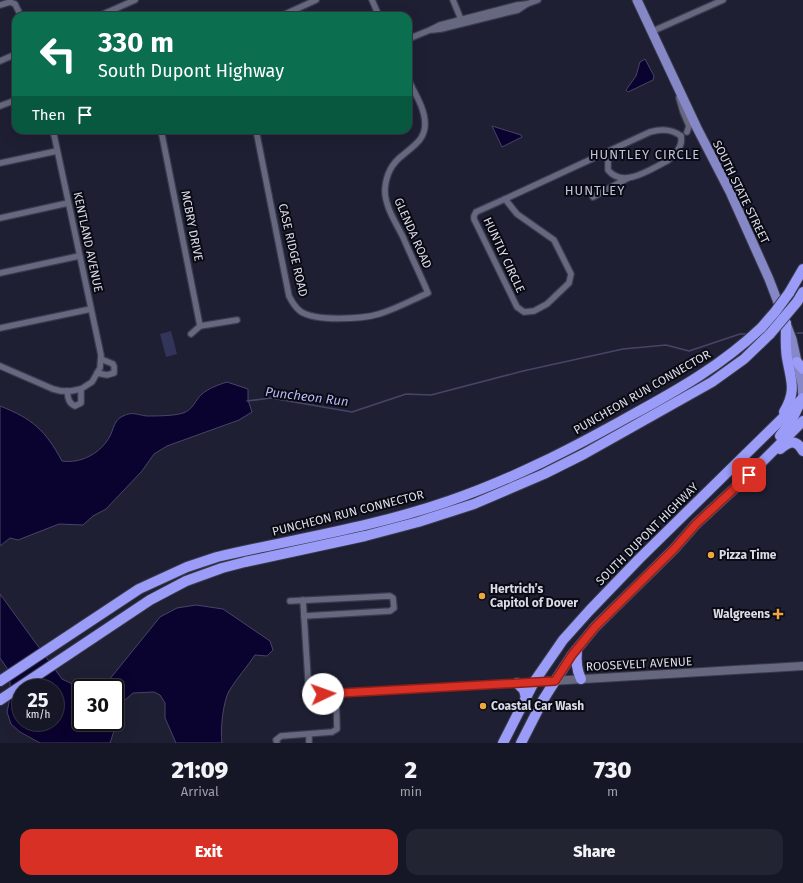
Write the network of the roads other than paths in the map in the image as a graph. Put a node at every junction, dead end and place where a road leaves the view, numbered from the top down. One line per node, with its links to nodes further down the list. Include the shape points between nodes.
1 (135, 0): 11 (street)
2 (316, 0): 12 (street)
3 (372, 0): 13 (street)
4 (453, 0): 14 (street)
5 (538, 0): 7 (street)
6 (723, 0): 15 (street)
7 (526, 2): 14 (street)
8 (639, 3): 15 (main road, SOUTH STATE STREET)
9 (0, 5): 10 (street, via 10,2 15,4)
10 (19, 12)
11 (109, 12)
12 (290, 12)
13 (377, 12)
14 (462, 21): 16 (street, via 440,25)
15 (653, 31): 19 (main road, SOUTH STATE STREET)
16 (412, 37)
17 (12, 56): 18 (street)
18 (0, 61)
19 (674, 78): 23 (main road, SOUTH STATE STREET); 24 (street, via 689,126)
20 (412, 88): 43 (street, GLENDA ROAD, via 423,112 424,133 419,142 403,154 390,169 385,191 389,208)
21 (12, 102): 22 (street)
22 (0, 106)
23 (697, 128): 24 (street); 46 (main road, SOUTH STATE STREET, via 730,192)
24 (687, 132): 28 (street)
25 (53, 134): 30 (street, KENTLAND AVENUE)
26 (162, 134): 47 (street, MCBRY DRIVE)
27 (257, 134): 43 (street, CASE RIDGE ROAD, via 290,296 299,311 318,317 367,316 388,311)
28 (681, 136): 29 (street, HUNTLY CIRCLE, via 666,130 655,131); 34 (street, via 678,149 671,158)
29 (615, 149): 31 (street, HUNTLY CIRCLE); 33 (street)
30 (57, 151): 32 (street); 37 (street, KENTLAND AVENUE)
31 (590, 160): 33 (street, via 601,159); 36 (street, HUNTLY CIRCLE)
32 (0, 163)
33 (607, 166): 34 (street, via 615,176)
34 (629, 178): 35 (street)
35 (593, 197)
36 (504, 199): 36 (street, HUNTLY CIRCLE, via 517,214 554,240 571,274 569,282 548,304 534,311 524,312 517,307 474,219 476,212)
37 (68, 203): 38 (street); 39 (street, KENTLAND AVENUE)
38 (0, 218)
39 (79, 256): 41 (street); 44 (street, KENTLAND AVENUE)
40 (803, 269): 71 (highway, PUNCHEON RUN CONNECTOR, bridge, via 789,293 762,327 721,362 696,379 569,449 511,477 405,515 217,557 187,567 139,589)
41 (0, 273)
42 (803, 292): 76 (highway, PUNCHEON RUN CONNECTOR, bridge, via 770,334 744,359 703,388 584,454 523,484 474,504 411,524 244,562 197,576 150,600)
43 (428, 293)
44 (91, 309): 48 (street); 50 (street, KENTLAND AVENUE)
45 (237, 320): 47 (street)
46 (786, 323): 52 (main road, SOUTH STATE STREET); 58 (highway, via 787,356 793,389 788,404)
47 (200, 326): 49 (street)
48 (0, 328)
49 (191, 334)
50 (101, 359): 53 (street, KENTLAND AVENUE); 53 (street, via 114,364 114,370 111,374)
51 (0, 366): 55 (street, via 54,389)
52 (800, 366): 56 (main road, SOUTH STATE STREET)
53 (97, 373): 54 (street, KENTLAND AVENUE, via 88,385)
54 (81, 389): 55 (street); 55 (street, KENTLAND AVENUE, via 81,403 75,406 69,401)
55 (67, 391)
56 (803, 399): 58 (highway, SOUTH DUPONT HIGHWAY); 61 (highway, via 784,431)
57 (803, 421): 60 (highway)
58 (776, 424): 62 (highway, SOUTH DUPONT HIGHWAY)
59 (803, 451): 60 (highway, via 796,443 788,443)
60 (749, 475): 61 (highway)
61 (696, 524): 66 (highway)
62 (639, 559): 66 (highway, via 644,567 640,576 611,605); 72 (highway, SOUTH DUPONT HIGHWAY, via 563,640)
63 (304, 600): 64 (street); 65 (street); 65 (street, via 390,596 393,598 394,608 390,611)
64 (290, 601)
65 (304, 616): 74 (street, ROOSEVELT AVENUE, via 309,695)
66 (601, 621): 67 (highway)
67 (577, 649): 69 (highway, via 576,663); 70 (highway)
68 (803, 666): 69 (street, ROOSEVELT AVENUE)
69 (581, 679): 70 (street, ROOSEVELT AVENUE)
70 (555, 681): 72 (street, ROOSEVELT AVENUE); 77 (highway)
71 (0, 682)
72 (536, 682): 73 (street, ROOSEVELT AVENUE); 75 (highway, SOUTH DUPONT HIGHWAY); 77 (highway, via 543,688)
73 (517, 683): 74 (street, ROOSEVELT AVENUE); 75 (highway, via 524,690)
74 (336, 693): 78 (street, via 337,729 332,732)
75 (526, 698): 81 (highway, SOUTH DUPONT HIGHWAY)
76 (0, 700)
77 (543, 700): 82 (highway)
78 (309, 734): 79 (street, via 281,736 276,740); 80 (street)
79 (277, 743)
80 (309, 743)
81 (503, 743)
82 (521, 743)

